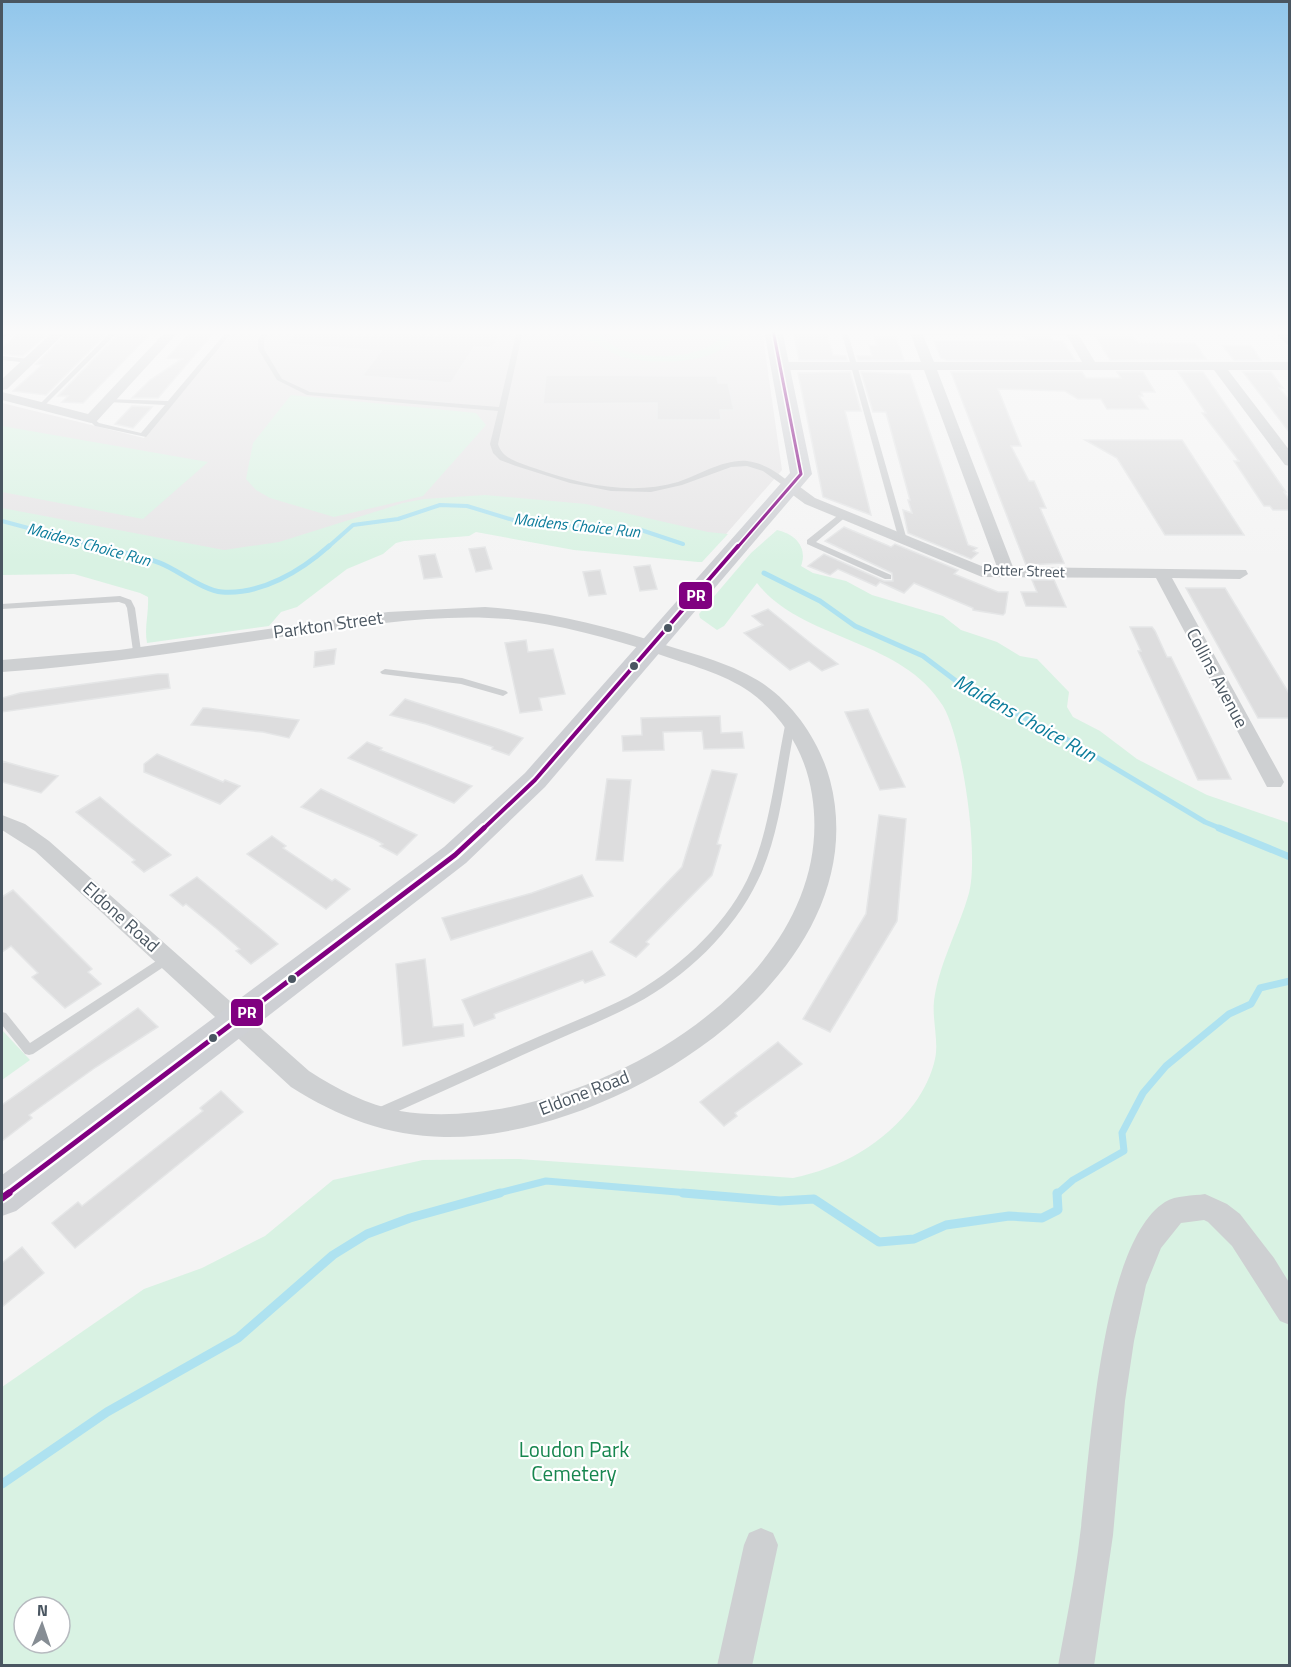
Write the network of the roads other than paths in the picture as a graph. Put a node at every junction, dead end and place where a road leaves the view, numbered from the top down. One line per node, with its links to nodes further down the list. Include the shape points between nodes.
1 (48, 408): 10 (street)
2 (101, 408): 10 (street)
3 (166, 408): 10 (lane, via 143,435 97,425)
4 (486, 408): 9 (lane)
5 (788, 408): 12 (street, via 801,474)
6 (866, 408): 14 (lane)
7 (944, 408): 15 (street)
8 (1249, 408): 11 (street)
9 (501, 409): 12 (lane, via 496,451 518,465 570,480 644,491 744,463 770,472)
10 (91, 418)
11 (1290, 462)
12 (791, 487): 13 (street, Potter Street, via 810,501); 20 (street)
13 (844, 515): 14 (street, Potter Street); 18 (lane, via 810,542)
14 (903, 540): 15 (street, Potter Street, via 972,569)
15 (1007, 572): 16 (street, Potter Street)
16 (1161, 573): 17 (street, Potter Street); 26 (street, Collins Avenue)
17 (1240, 574)
18 (888, 577)
19 (2, 607): 21 (lane, via 120,599 131,608)
20 (651, 646): 21 (street, Parkton Street, via 546,619 453,612); 25 (street, Eldone Road, via 747,682); 30 (street, via 535,780 455,855)
21 (137, 651): 22 (street, Parkton Street)
22 (2, 666)
23 (385, 672): 24 (lane, via 462,681)
24 (503, 693)
25 (791, 721): 31 (lane, via 762,857 745,895 693,957 632,1000); 31 (street, Eldone Road, via 817,768 827,826 823,858 814,895 776,961 744,999 706,1031 658,1061 560,1106 502,1120 446,1125 405,1123)
26 (1274, 782)
27 (2, 822): 28 (street, Eldone Road, via 42,846)
28 (167, 959): 29 (lane, via 29,1050); 30 (street, Eldone Road)
29 (2, 1017)
30 (238, 1021): 31 (street, Eldone Road, via 300,1079 334,1102); 32 (street)
31 (374, 1116)
32 (2, 1198)
33 (1290, 1311): 36 (street, via 1241,1236 1221,1215 1205,1207 1186,1206 1171,1213 1150,1238 1128,1293 1117,1346 1097,1535)
34 (761, 1545): 35 (street)
35 (734, 1665)
36 (1076, 1665)

